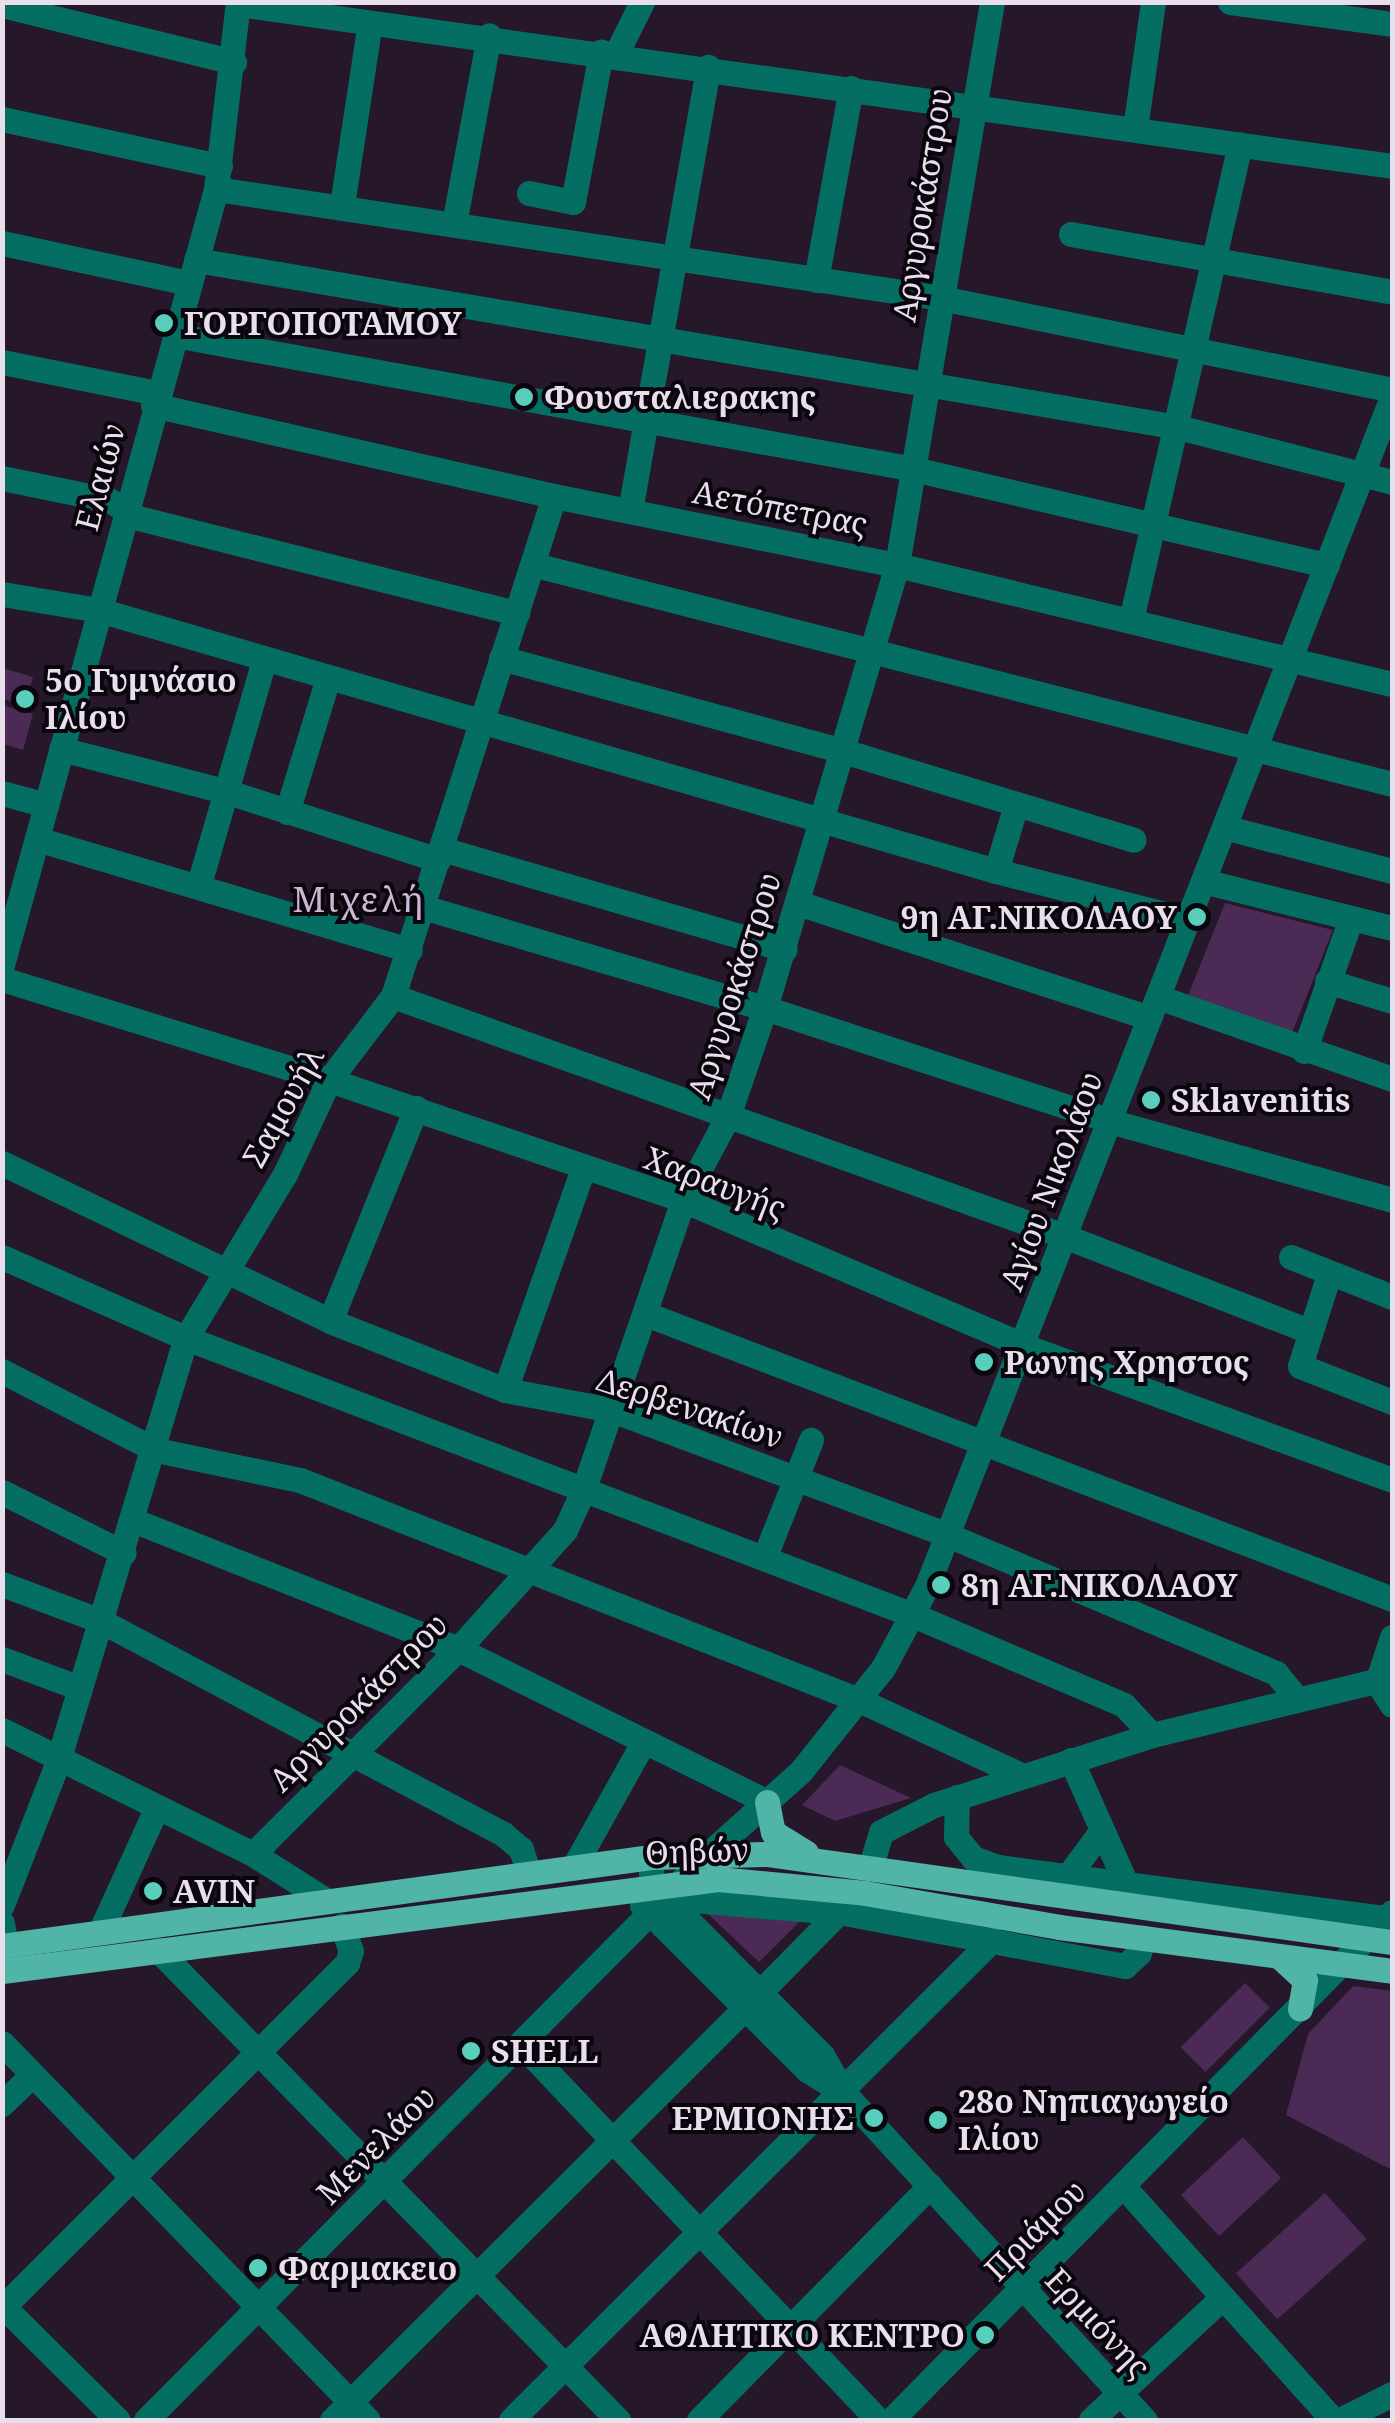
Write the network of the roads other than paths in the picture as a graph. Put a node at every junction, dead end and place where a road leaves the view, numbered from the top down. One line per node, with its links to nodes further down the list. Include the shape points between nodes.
1 (642, 2): 11 (street)
2 (992, 2): 15 (street, Αργυροκάστρου)
3 (1153, 2): 17 (street)
4 (1230, 2): 7 (street)
5 (238, 3): 8 (street); 12 (street, Ελαιών)
6 (2, 5): 12 (street)
7 (1310, 8): 9 (street)
8 (370, 23): 10 (street); 22 (street)
9 (1392, 24)
10 (489, 36): 11 (street); 23 (street)
11 (608, 52): 13 (street); 21 (street, via 573,202)
12 (234, 62): 20 (street, Ελαιών)
13 (708, 67): 14 (street); 26 (street)
14 (852, 88): 15 (street); 29 (street)
15 (970, 105): 17 (street); 31 (street, Αργυροκάστρου)
16 (2, 119): 20 (street)
17 (1135, 128): 18 (street)
18 (1240, 144): 19 (street); 27 (street)
19 (1392, 166)
20 (218, 178): 22 (street); 28 (street, Ελαιών)
21 (529, 193)
22 (342, 205): 23 (street)
23 (454, 224): 26 (street)
24 (1071, 234): 27 (street)
25 (2, 243): 28 (street)
26 (679, 261): 29 (street); 33 (street)
27 (1218, 262): 30 (street); 34 (street)
28 (192, 272): 32 (street, Ελαιών); 33 (street)
29 (816, 280): 31 (street)
30 (1392, 292)
31 (940, 298): 34 (street); 36 (street, Αργυροκάστρου)
32 (174, 335): 38 (street, Ελαιών); 39 (street)
33 (665, 335): 36 (street); 39 (street)
34 (1196, 349): 37 (street); 40 (street)
35 (2, 362): 38 (street, Αετόπετρας)
36 (925, 381): 40 (street); 41 (street, Αργυροκάστρου)
37 (1392, 393): 42 (street, Αγίου Νικολάου)
38 (155, 399): 45 (street, Αετόπετρας); 46 (street, Ελαιών)
39 (650, 420): 41 (street); 47 (street)
40 (1178, 427): 42 (street); 48 (street)
41 (909, 468): 48 (street); 50 (street, Αργυροκάστρου)
42 (1362, 476): 44 (street); 51 (street, Αγίου Νικολάου)
43 (2, 478): 46 (street, via 109,500)
44 (1392, 482)
45 (554, 496): 47 (street, Αετόπετρας); 49 (street, Σαμουήλ)
46 (124, 510): 53 (street, Ελαιών); 54 (street)
47 (630, 511): 50 (street, Αετόπετρας)
48 (1157, 528): 51 (street); 55 (street)
49 (535, 564): 54 (street, Σαμουήλ); 56 (street)
50 (897, 564): 55 (street, Αετόπετρας); 56 (street, Αργυροκάστρου)
51 (1327, 565): 59 (street, Αγίου Νικολάου)
52 (2, 594): 53 (street)
53 (99, 610): 58 (street); 63 (street, Ελαιών)
54 (516, 613): 57 (street, Σαμουήλ)
55 (1131, 620): 59 (street, Αετόπετρας)
56 (870, 650): 64 (street, Αργυροκάστρου); 65 (street)
57 (501, 658): 62 (street, Σαμουήλ); 64 (street)
58 (264, 660): 60 (street); 67 (street)
59 (1290, 660): 61 (street, Αετόπετρας); 65 (street, Αγίου Νικολάου)
60 (328, 678): 62 (street); 71 (street)
61 (1392, 684)
62 (484, 719): 72 (street); 76 (street, Σαμουήλ)
63 (61, 749): 67 (street); 69 (street, Ελαιών)
64 (840, 750): 70 (street); 72 (street, Αργυροκάστρου)
65 (1254, 752): 66 (street); 73 (street, Αγίου Νικολάου)
66 (1392, 784)
67 (225, 792): 71 (street); 80 (street)
68 (2, 794): 69 (street)
69 (46, 805): 75 (street, Ελαιών)
70 (1015, 808): 74 (street); 77 (street)
71 (286, 812): 76 (street)
72 (818, 817): 77 (street); 81 (street, Αργυροκάστρου)
73 (1224, 828): 78 (street); 79 (street, Αγίου Νικολάου)
74 (1134, 840)
75 (35, 844): 80 (street); 83 (street, Ελαιών); 87 (street, via 330,939)
76 (440, 854): 82 (street, Σαμουήλ); 88 (street)
77 (996, 871): 85 (street)
78 (1392, 871)
79 (1203, 881): 84 (street); 85 (street, Αγίου Νικολάου)
80 (199, 884): 87 (street)
81 (798, 903): 88 (street, Αργυροκάστρου); 96 (street)
82 (423, 907): 89 (street, Σαμουήλ); 95 (street)
83 (9, 917): 90 (street, Ελαιών)
84 (1352, 918): 86 (street); 92 (street)
85 (1188, 920): 96 (street, Αγίου Νικολάου)
86 (1392, 928)
87 (356, 938): 89 (street)
88 (784, 949): 95 (street, Αργυροκάστρου)
89 (410, 950): 93 (street, Σαμουήλ)
90 (2, 964)
91 (2, 979): 99 (street, Χαραυγής)
92 (1327, 981): 94 (street); 97 (street)
93 (393, 996): 99 (street, Σαμουήλ); 101 (street)
94 (1392, 1001)
95 (765, 1008): 101 (street, Αργυροκάστρου); 102 (street)
96 (1154, 1008): 97 (street); 102 (street, Αγίου Νικολάου)
97 (1304, 1051): 98 (street)
98 (1391, 1073)
99 (328, 1080): 100 (street, Χαραυγής); 110 (street, Σαμουήλ, via 285,1174)
100 (416, 1108): 104 (street, Χαραυγής); 114 (street)
101 (728, 1116): 105 (street, Αργυροκάστρου); 107 (street)
102 (1109, 1121): 106 (street); 107 (street, Αγίου Νικολάου)
103 (2, 1163): 110 (street, Δερβενακίων)
104 (583, 1170): 105 (street, Χαραυγής); 119 (street)
105 (683, 1200): 113 (street, Αργυροκάστρου); 117 (street, Χαραυγής)
106 (1392, 1200)
107 (1064, 1236): 115 (street); 117 (street, Αγίου Νικολάου)
108 (2, 1257): 116 (street)
109 (1291, 1257): 111 (street)
110 (225, 1266): 114 (street, Δερβενακίων); 116 (street, Σαμουήλ)
111 (1328, 1276): 112 (street); 115 (street)
112 (1392, 1297)
113 (646, 1314): 121 (street, Αργυροκάστρου); 122 (street)
114 (330, 1321): 119 (street, Δερβενακίων)
115 (1309, 1331): 120 (street, via 1300,1366)
116 (186, 1338): 124 (street, Σαμουήλ); 127 (street)
117 (1022, 1345): 122 (street, Αγίου Νικολάου); 126 (street, Χαραυγής)
118 (2, 1371): 124 (street)
119 (505, 1390): 121 (street, Δερβενακίων)
120 (1392, 1402)
121 (612, 1410): 125 (street, Δερβενακίων); 127 (street, Αργυροκάστρου)
122 (985, 1439): 130 (street, Αγίου Νικολάου); 135 (street)
123 (811, 1440): 125 (street)
124 (156, 1450): 129 (street, Σαμουήλ); 133 (street, via 300,1480)
125 (799, 1479): 130 (street, Δερβενακίων); 132 (street)
126 (1392, 1480)
127 (583, 1491): 132 (street); 133 (street, Αργυροκάστρου, via 564,1530)
128 (2, 1492): 131 (street)
129 (135, 1521): 131 (street, Σαμουήλ); 139 (street)
130 (947, 1535): 136 (street, Αγίου Νικολάου); 143 (street, Δερβενακίων, via 1276,1673)
131 (124, 1553): 137 (street, Σαμουήλ)
132 (765, 1556): 136 (street)
133 (530, 1570): 139 (street, Αργυροκάστρου); 144 (street)
134 (2, 1584): 137 (street)
135 (1392, 1599)
136 (913, 1615): 144 (street, Αγίου Νικολάου); 147 (street, via 1124,1705)
137 (101, 1621): 142 (street, Σαμουήλ); 149 (street)
138 (1392, 1637): 141 (street)
139 (458, 1649): 148 (street); 149 (street, Αργυροκάστρου)
140 (2, 1659): 142 (street)
141 (1385, 1679): 143 (street); 145 (street)
142 (80, 1688): 151 (street, Σαμουήλ)
143 (1297, 1699): 147 (street)
144 (861, 1701): 152 (street); 154 (street, Αγίου Νικολάου)
145 (1392, 1705)
146 (2, 1730): 151 (street)
147 (1152, 1735): 150 (street)
148 (644, 1741): 154 (street); 161 (street)
149 (353, 1754): 157 (street, Αργυροκάστρου); 162 (street, via 503,1834 520,1849)
150 (1071, 1760): 152 (street); 156 (street)
151 (58, 1761): 155 (street); 167 (street, Σαμουήλ)
152 (1021, 1775): 153 (street)
153 (957, 1797): 160 (street, via 886,1827); 163 (street, via 951,1828 973,1858)
154 (767, 1802): 158 (street, Αγίου Νικολάου); 159 (main road, via 772,1832)
155 (156, 1809): 157 (street); 171 (street)
156 (1102, 1830): 163 (street); 165 (street)
157 (253, 1854): 166 (street)
158 (708, 1854): 159 (main road, Θηβών); 164 (main road, Θηβών); 164 (street, Αγίου Νικολάου)
159 (816, 1857): 160 (main road, Θηβών)
160 (871, 1865): 165 (main road, Θηβών)
161 (573, 1868): 162 (main road, Θηβών); 164 (main road, Θηβών)
162 (529, 1873): 166 (main road, Θηβών)
163 (1065, 1880): 165 (street)
164 (660, 1887): 168 (street); 169 (main road, Θηβών); 172 (main road, Θηβών, via 847,1891); 179 (street, Ερμιόνης); 182 (street, Μενελάου)
165 (1132, 1896): 170 (main road, Θηβών)
166 (328, 1901): 171 (main road, Θηβών)
167 (2, 1905)
168 (839, 1912): 173 (street); 179 (street)
169 (342, 1926): 175 (main road, Θηβών); 183 (street, via 351,1951 346,1964)
170 (1387, 1926): 177 (street, Πριάμου)
171 (100, 1932): 174 (main road, Θηβών)
172 (1143, 1938): 173 (street, via 1125,1966); 176 (main road, Θηβών)
173 (992, 1940): 185 (street)
174 (3, 1946): 175 (main road, Θηβών)
175 (158, 1950): 183 (street)
176 (1271, 1952): 177 (main road, Θηβών); 180 (main road, via 1300,1970)
177 (1344, 1962): 178 (main road, Θηβών); 180 (street, Πριάμου)
178 (1392, 1971)
179 (752, 2000): 185 (street, Ερμιόνης, via 807,2070); 187 (street)
180 (1300, 2009): 191 (street, Πριάμου)
181 (2, 2043): 184 (street)
182 (522, 2045): 187 (street); 189 (street, Μενελάου)
183 (256, 2056): 188 (street); 189 (street)
184 (32, 2075): 186 (street); 188 (street)
185 (843, 2092): 190 (street, Ερμιόνης); 192 (street)
186 (2, 2104)
187 (613, 2139): 192 (street); 193 (street)
188 (134, 2178): 196 (street); 197 (street)
189 (384, 2183): 193 (street); 197 (street, Μενελάου)
190 (930, 2186): 194 (street, Ερμιόνης); 198 (street)
191 (1124, 2188): 194 (street, Πριάμου); 195 (street)
192 (698, 2232): 198 (street); 199 (street)
193 (476, 2278): 199 (street); 202 (street)
194 (1023, 2290): 200 (street, Ερμιόνης); 209 (street, Πριάμου)
195 (1223, 2296): 200 (street); 212 (street)
196 (3, 2307): 203 (street)
197 (259, 2307): 202 (street); 204 (street, Μενελάου)
198 (791, 2330): 207 (street); 208 (street)
199 (564, 2367): 205 (street); 206 (street)
200 (1119, 2393): 210 (street); 211 (street, Ερμιόνης)
201 (1392, 2394): 212 (street)
202 (350, 2414)
203 (118, 2420)
204 (146, 2420)
205 (511, 2420)
206 (618, 2420)
207 (699, 2420)
208 (878, 2420)
209 (891, 2420)
210 (1091, 2420)
211 (1144, 2420)
212 (1337, 2420)

